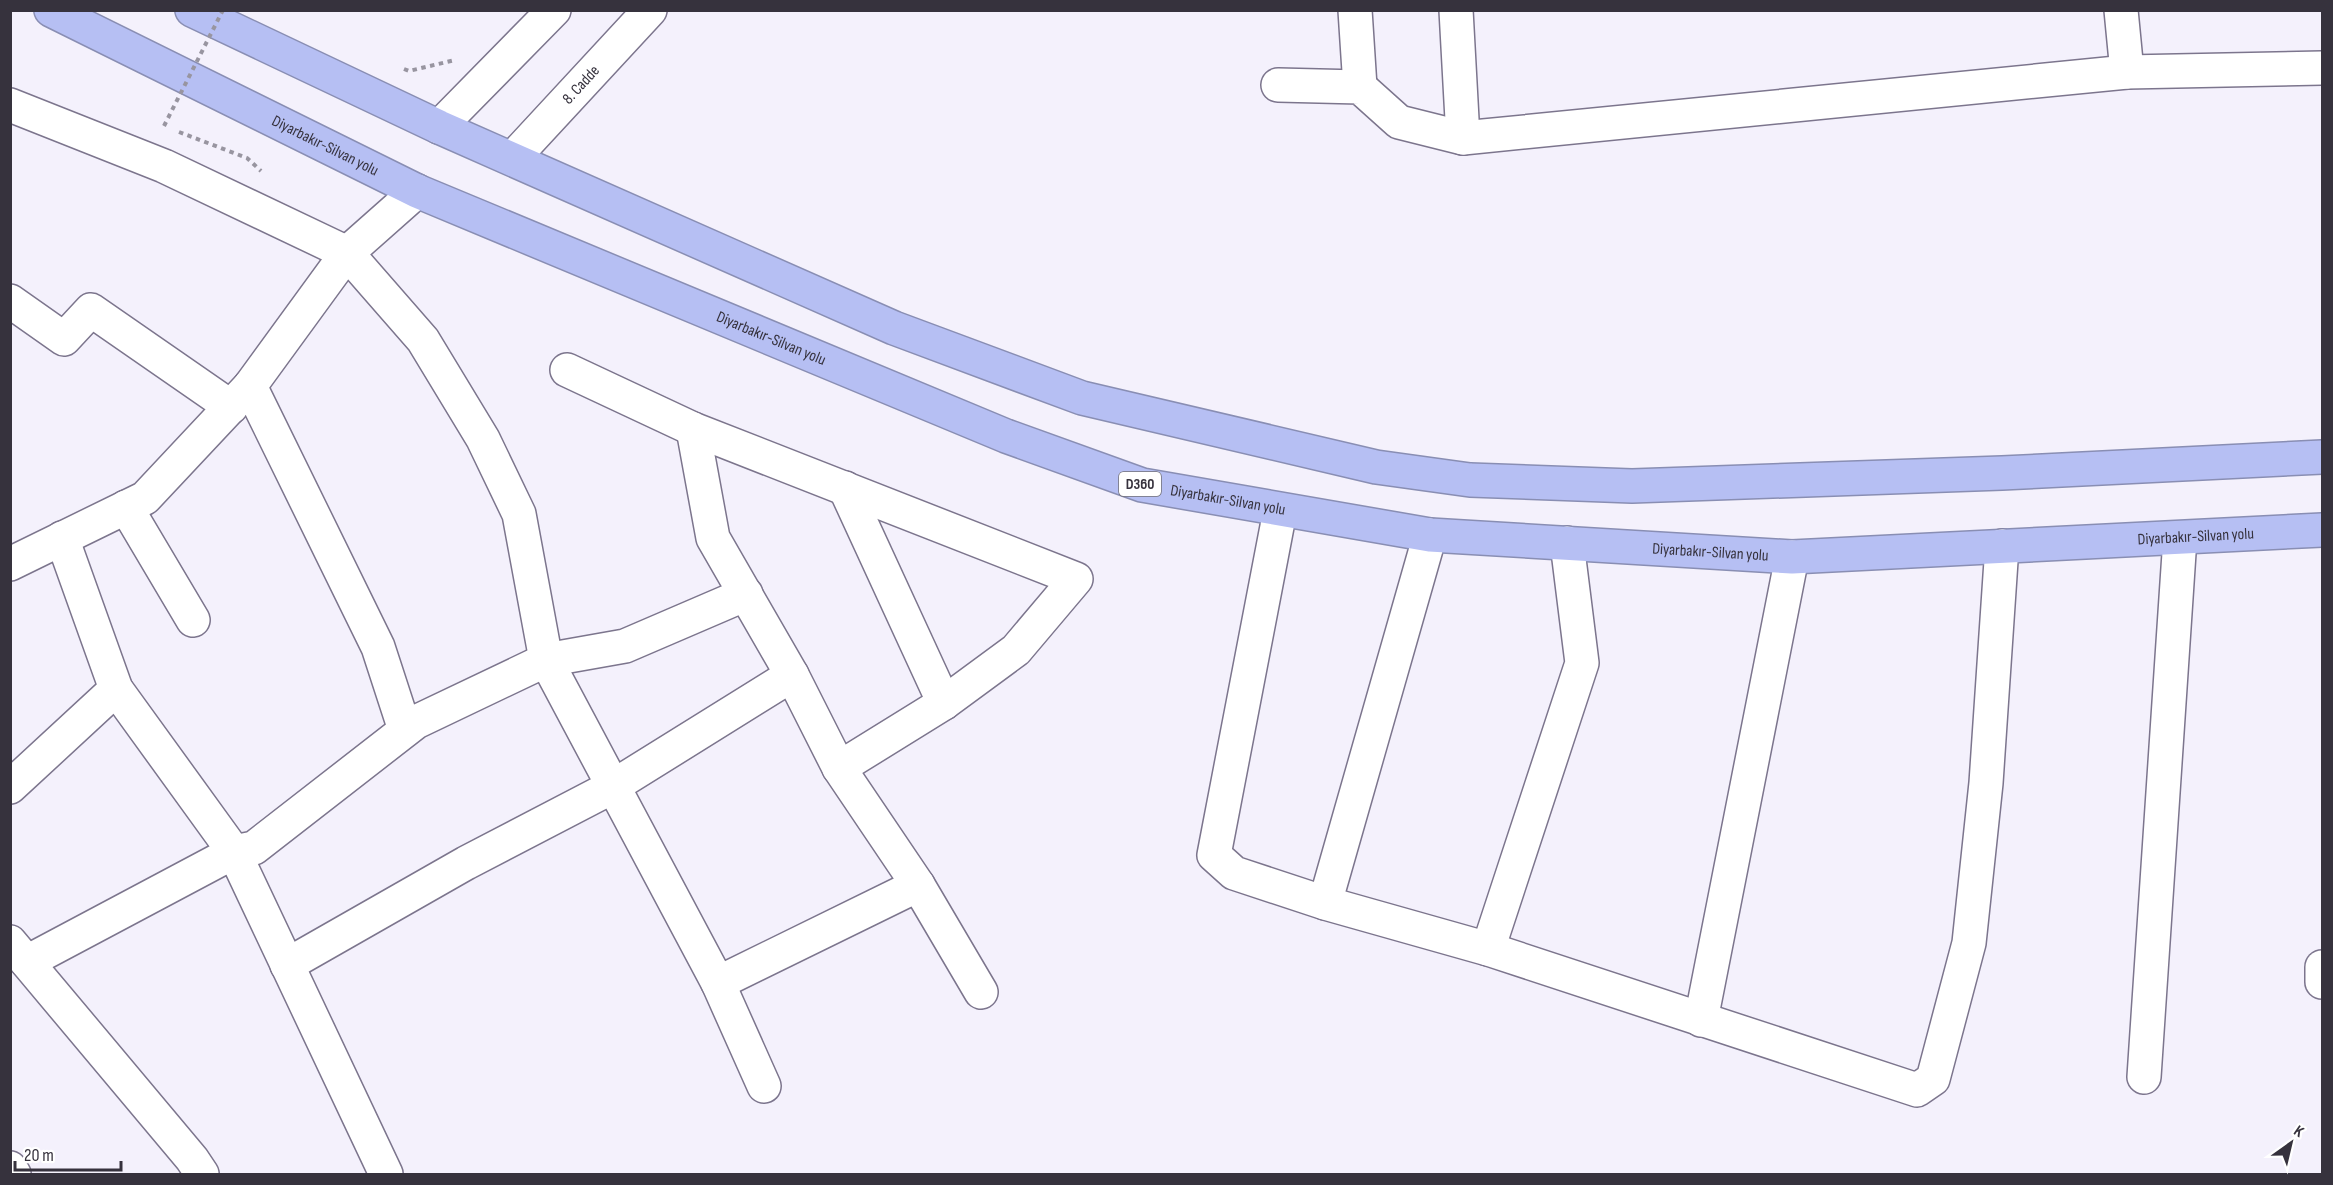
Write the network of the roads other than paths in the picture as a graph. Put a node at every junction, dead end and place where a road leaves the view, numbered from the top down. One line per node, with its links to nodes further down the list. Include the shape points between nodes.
1 (51, 10): 16 (highway, Diyarbakır-Silvan yolu / D360)
2 (192, 10): 13 (highway)
3 (554, 10): 13 (street)
4 (650, 10): 15 (street, 8. Cadde)
5 (1355, 10): 11 (street)
6 (1456, 10): 14 (street)
7 (2121, 10): 9 (street)
8 (2322, 68): 9 (street)
9 (2127, 72): 14 (street)
10 (1278, 85): 11 (street)
11 (1360, 87): 14 (street, via 1399,122)
12 (10, 105): 17 (street, via 164,166)
13 (439, 127): 15 (highway)
14 (1463, 138)
15 (513, 158): 22 (highway, via 894,328 1082,398 1376,467 1470,480 1632,486)
16 (417, 191): 17 (street); 25 (highway, Diyarbakır-Silvan yolu / D360, via 1006,436 1142,485)
17 (347, 254): 20 (street); 36 (street, via 423,340 488,450 519,514)
18 (10, 302): 20 (street, via 64,339 91,310)
19 (567, 370): 21 (street)
20 (241, 396): 24 (street, via 145,498); 40 (street, via 378,647)
21 (693, 429): 23 (street); 34 (street, via 713,538)
22 (2322, 457)
23 (845, 488): 39 (street); 39 (street, via 1076,579 1016,650)
24 (126, 507): 28 (street); 35 (street)
25 (1280, 511): 27 (highway, Diyarbakır-Silvan yolu / D360); 46 (street, via 1214,855 1234,873)
26 (2322, 530): 29 (highway, Diyarbakır-Silvan yolu / D360)
27 (1430, 535): 30 (highway, Diyarbakır-Silvan yolu / D360); 46 (street)
28 (62, 538): 32 (street); 38 (street)
29 (2180, 538): 31 (highway, Diyarbakır-Silvan yolu / D360); 55 (street)
30 (1567, 543): 33 (highway, Diyarbakır-Silvan yolu / D360); 47 (street, via 1582,663)
31 (2002, 546): 33 (highway, Diyarbakır-Silvan yolu / D360); 54 (street, via 1986,783 1969,943 1933,1079 1917,1090)
32 (17, 550)
33 (1792, 557): 54 (street)
34 (746, 594): 36 (street, via 625,646); 37 (street)
35 (193, 620)
36 (546, 660): 40 (street); 43 (street)
37 (792, 675): 41 (street); 43 (street)
38 (116, 689): 42 (street); 44 (street)
39 (944, 702): 41 (street)
40 (405, 730): 44 (street, via 254,848)
41 (839, 768): 45 (street)
42 (10, 787)
43 (612, 788): 49 (street, via 466,863); 52 (street)
44 (234, 852): 48 (street); 49 (street)
45 (918, 885): 52 (street); 53 (street)
46 (1325, 903): 47 (street)
47 (1488, 949): 54 (street)
48 (19, 952): 59 (street)
49 (286, 965): 60 (street)
50 (2322, 967): 51 (street)
51 (2322, 982)
52 (718, 983): 56 (street)
53 (981, 992)
54 (1701, 1020)
55 (2144, 1077)
56 (764, 1086)
57 (10, 1168): 58 (street)
58 (14, 1174)
59 (202, 1174)
60 (386, 1174)

